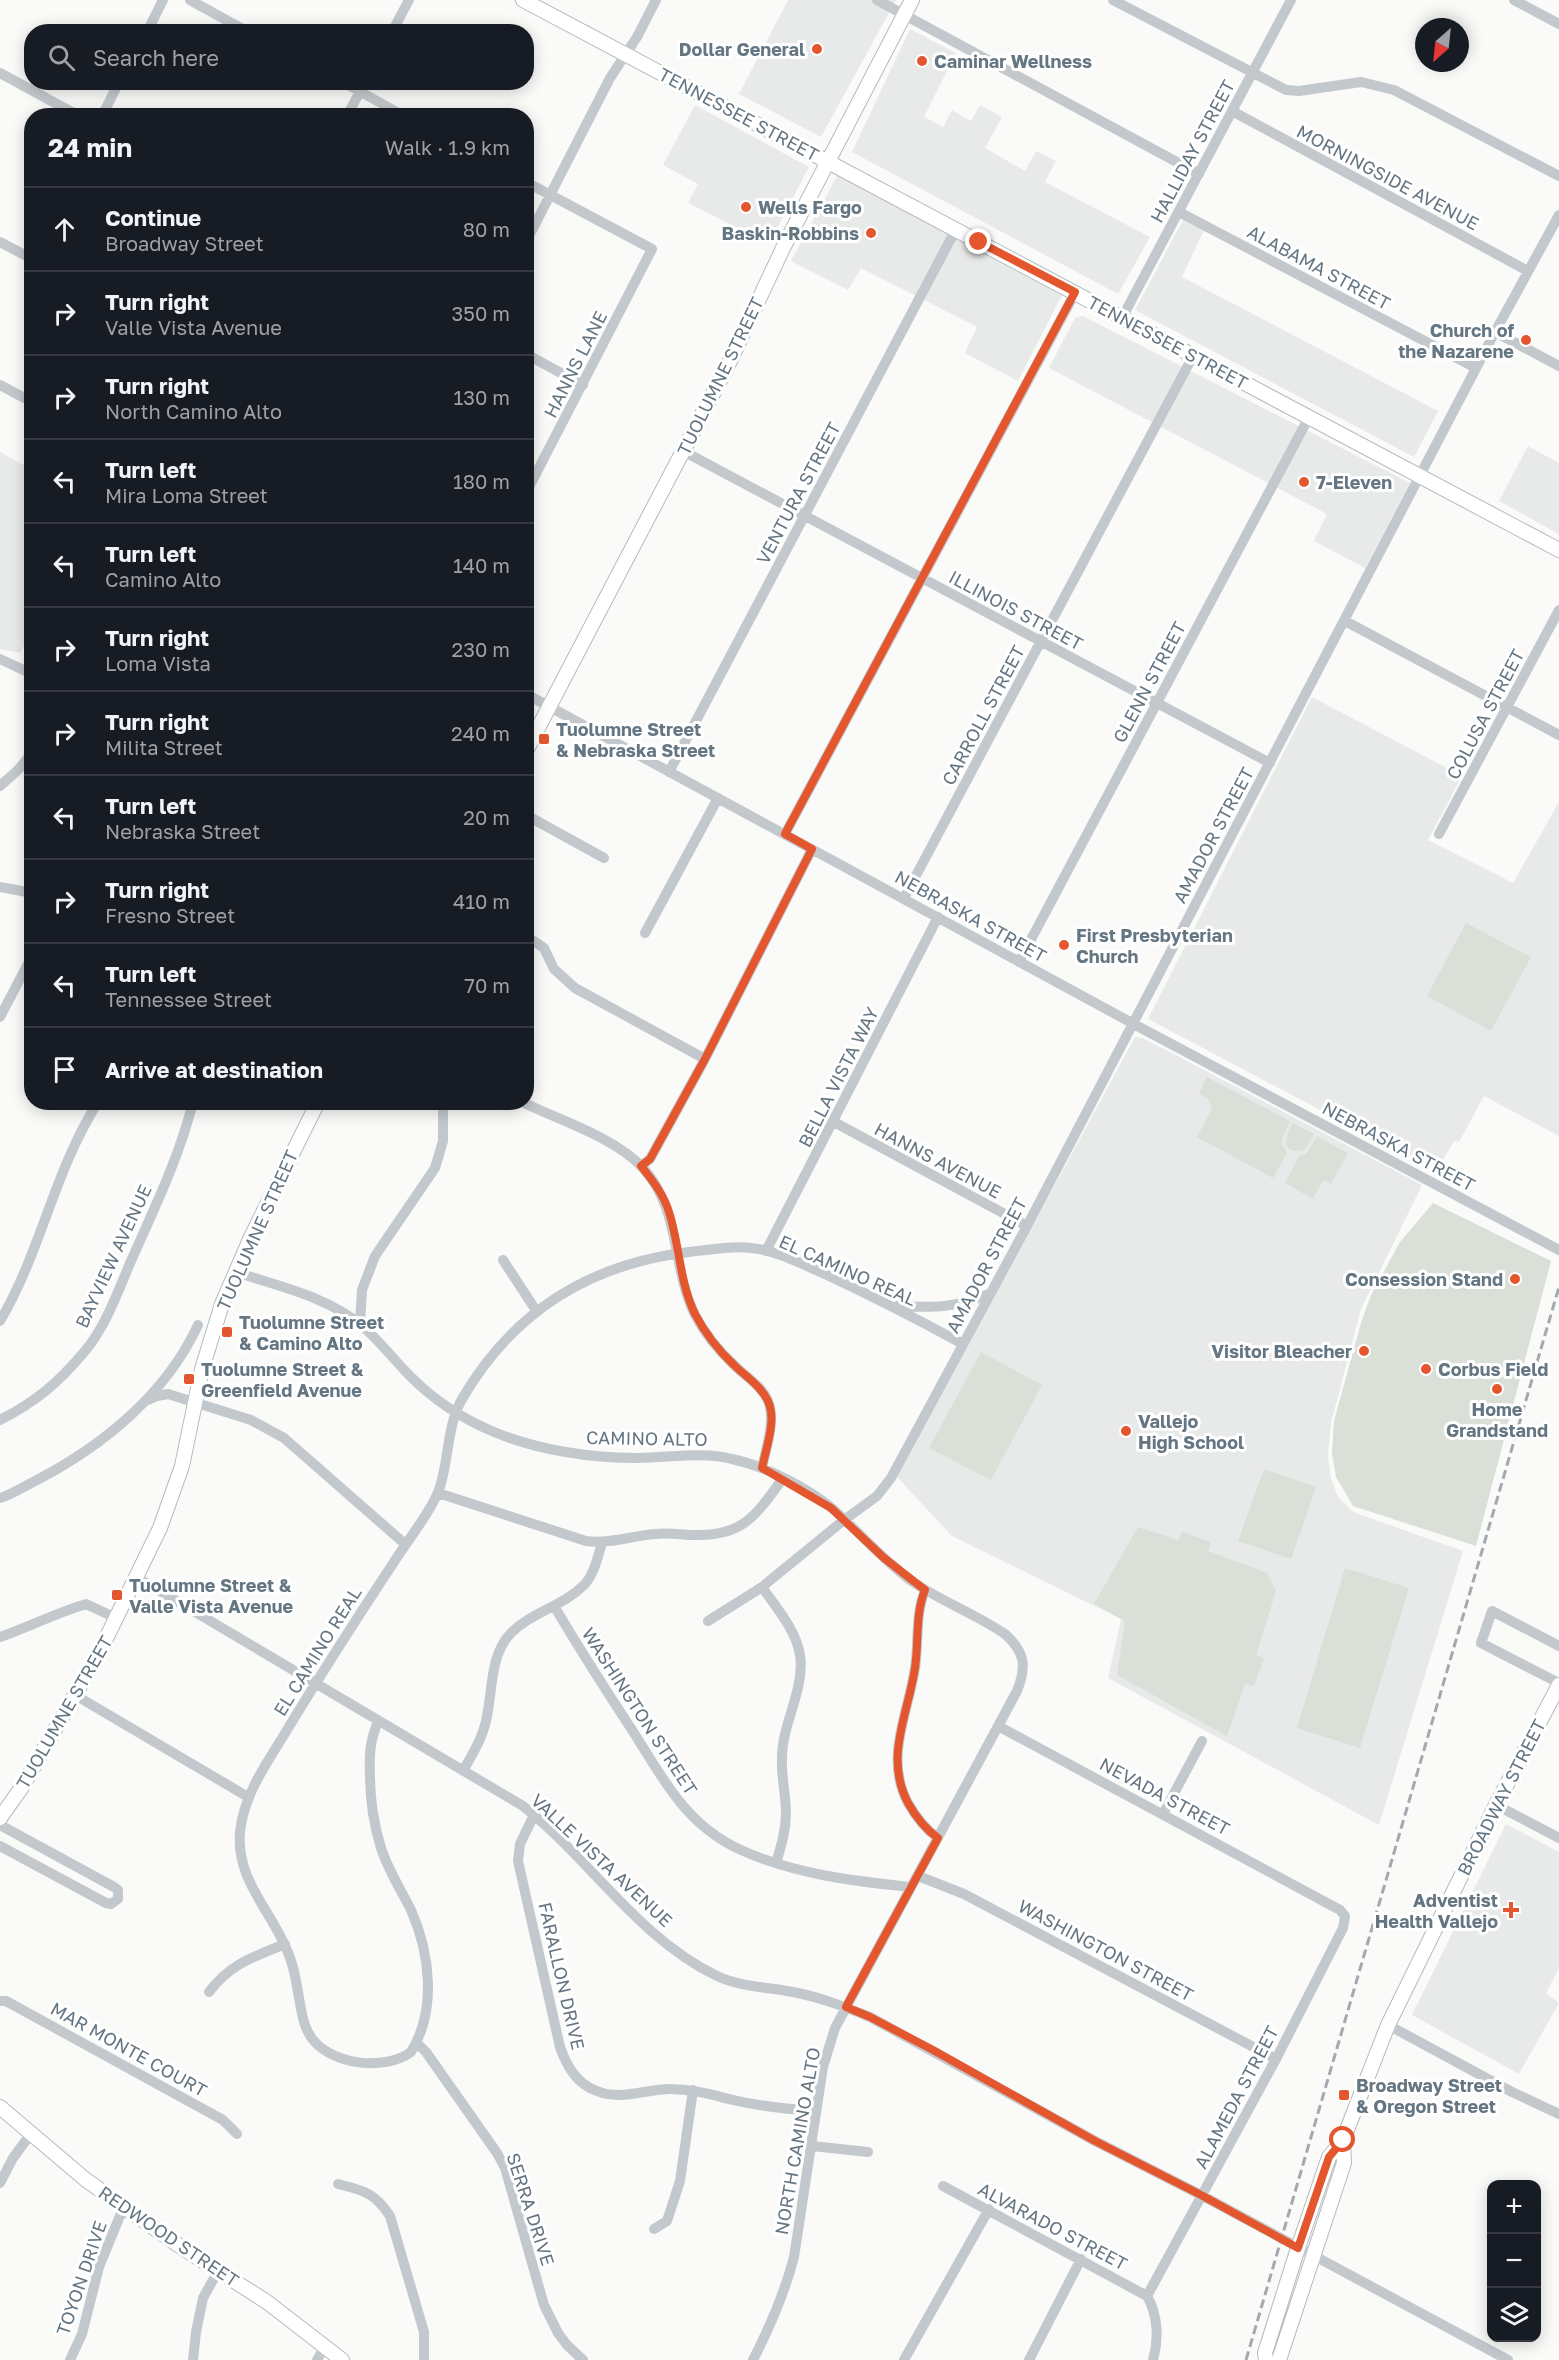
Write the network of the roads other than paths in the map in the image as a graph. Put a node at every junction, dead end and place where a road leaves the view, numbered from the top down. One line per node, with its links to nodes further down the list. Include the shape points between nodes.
1 (163, 0): 12 (street)
2 (190, 0): 13 (street)
3 (409, 0): 14 (street)
4 (523, 0): 16 (main road, TENNESSEE STREET)
5 (656, 0): 16 (street)
6 (877, 0): 11 (street)
7 (912, 0): 11 (main road, TUOLUMNE STREET)
8 (1113, 0): 18 (street)
9 (1291, 0): 18 (street, HALLIDAY STREET)
10 (1514, 0): 15 (street)
11 (904, 15): 29 (main road, TUOLUMNE STREET); 30 (street)
12 (151, 24)
13 (234, 24)
14 (396, 24)
15 (1559, 24)
16 (626, 55): 29 (main road, TENNESSEE STREET); 33 (street, via 610,78)
17 (0, 73): 19 (street)
18 (1252, 74): 28 (street, HALLIDAY STREET); 31 (street, via 1286,90 1361,82 1394,90)
19 (24, 86)
20 (31, 90): 24 (street)
21 (115, 90): 25 (street)
22 (360, 90): 26 (street)
23 (366, 90): 27 (street)
24 (64, 108)
25 (106, 108)
26 (351, 108)
27 (392, 108)
28 (1232, 111): 30 (street, HALLIDAY STREET); 40 (street, MORNINGSIDE AVENUE)
29 (828, 162): 37 (main road, TENNESSEE STREET); 52 (main road, TUOLUMNE STREET)
30 (1198, 174): 34 (street, HALLIDAY STREET)
31 (1559, 176)
32 (534, 186): 33 (street)
33 (550, 195): 36 (street); 49 (street, HANNS LANE, via 652,249)
34 (1179, 212): 42 (street, HALLIDAY STREET); 47 (street, ALABAMA STREET)
35 (1559, 215): 40 (street, AMADOR STREET)
36 (534, 226)
37 (956, 229): 41 (main road, TENNESSEE STREET); 55 (street, VENTURA STREET)
38 (0, 242): 39 (street)
39 (24, 255)
40 (1528, 272): 43 (street, AMADOR STREET)
41 (1075, 292): 42 (main road, TENNESSEE STREET); 57 (street)
42 (1122, 318): 44 (main road, TENNESSEE STREET)
43 (1495, 332): 46 (street); 47 (street, AMADOR STREET)
44 (1193, 356): 51 (main road, TENNESSEE STREET); 60 (street, CARROLL STREET)
45 (534, 358): 49 (street)
46 (1559, 366)
47 (1476, 368): 53 (street, AMADOR STREET)
48 (0, 385): 50 (street)
49 (583, 385): 54 (street, HANNS LANE)
50 (24, 398)
51 (1309, 417): 53 (main road, TENNESSEE STREET); 64 (street, GLENN STREET)
52 (683, 452): 55 (street, ILLINOIS STREET); 65 (main road, TUOLUMNE STREET)
53 (1420, 476): 56 (main road, TENNESSEE STREET); 59 (street, AMADOR STREET)
54 (534, 478)
55 (804, 516): 57 (street, ILLINOIS STREET); 71 (street, VENTURA STREET)
56 (1559, 550)
57 (922, 578): 60 (street, ILLINOIS STREET); 75 (street)
58 (1559, 610): 66 (street, COLUSA STREET)
59 (1345, 621): 66 (street); 70 (street, AMADOR STREET)
60 (1041, 642): 64 (street, ILLINOIS STREET); 81 (street, CARROLL STREET)
61 (0, 659): 62 (street)
62 (24, 670)
63 (534, 698): 65 (street, NEBRASKA STREET)
64 (1156, 703): 70 (street, ILLINOIS STREET); 85 (street, GLENN STREET)
65 (550, 707): 68 (main road, TUOLUMNE STREET); 71 (street, NEBRASKA STREET)
66 (1507, 708): 67 (street); 76 (street, COLUSA STREET)
67 (1559, 735)
68 (534, 736)
69 (24, 763): 72 (street)
70 (1270, 764): 88 (street, AMADOR STREET)
71 (669, 772): 73 (street, NEBRASKA STREET)
72 (0, 786)
73 (718, 798): 75 (street, NEBRASKA STREET); 83 (street)
74 (534, 819): 78 (street)
75 (785, 834): 77 (street, NEBRASKA STREET)
76 (1439, 834)
77 (812, 849): 81 (street, NEBRASKA STREET); 89 (street)
78 (604, 858)
79 (0, 887): 80 (street)
80 (24, 892)
81 (904, 898): 82 (street, NEBRASKA STREET)
82 (938, 917): 85 (street, NEBRASKA STREET); 95 (street, BELLA VISTA WAY)
83 (645, 933)
84 (534, 941): 89 (street, via 544,948 554,969 575,988)
85 (1018, 962): 88 (street, NEBRASKA STREET)
86 (24, 971): 87 (street)
87 (0, 1017)
88 (1132, 1023): 97 (street, AMADOR STREET); 98 (street, NEBRASKA STREET)
89 (705, 1059): 96 (street, via 650,1159)
90 (534, 1108): 96 (street, via 608,1142)
91 (93, 1110): 106 (street, via 65,1164 24,1277)
92 (190, 1110): 113 (street, BAYVIEW AVENUE, via 166,1182 120,1288 86,1350 44,1395)
93 (314, 1110): 102 (main road, TUOLUMNE STREET)
94 (443, 1110): 107 (street, via 443,1141 435,1168 375,1256 362,1290)
95 (834, 1122): 97 (street, HANNS AVENUE); 99 (street, BELLA VISTA WAY)
96 (641, 1166): 100 (street, via 663,1196)
97 (1027, 1226): 103 (street, AMADOR STREET)
98 (1559, 1250)
99 (766, 1251): 100 (street, EL CAMINO REAL, via 725,1247); 104 (street, EL CAMINO REAL)
100 (677, 1253): 105 (street, EL CAMINO REAL, via 624,1265 586,1279); 114 (street, via 686,1292 708,1336 768,1400 772,1414)
101 (503, 1260): 105 (street)
102 (236, 1272): 107 (street, CAMINO ALTO, via 307,1296); 111 (main road, TUOLUMNE STREET, via 211,1335)
103 (991, 1293): 104 (street, via 951,1306); 109 (street, AMADOR STREET)
104 (894, 1306): 109 (street, EL CAMINO REAL)
105 (537, 1312): 112 (street, EL CAMINO REAL, via 494,1354)
106 (0, 1322)
107 (360, 1324): 112 (street, CAMINO ALTO, via 412,1378)
108 (198, 1325): 110 (street, via 187,1349)
109 (963, 1344): 118 (street, AMADOR STREET, via 884,1488)
110 (148, 1400): 111 (street, via 168,1394); 117 (street, via 66,1465)
111 (195, 1402): 120 (street, via 251,1420 284,1438); 121 (main road, TUOLUMNE STREET, via 177,1485)
112 (456, 1413): 114 (street, CAMINO ALTO, via 495,1432 556,1449 634,1458 717,1456); 116 (street, EL CAMINO REAL)
113 (0, 1420)
114 (762, 1468): 115 (street, CAMINO ALTO)
115 (783, 1478): 118 (street, CAMINO ALTO); 119 (street, via 760,1511 734,1531 714,1536 652,1534)
116 (438, 1493): 119 (street); 120 (street, EL CAMINO REAL)
117 (0, 1498)
118 (844, 1520): 122 (street, AMADOR STREET); 123 (street, CAMINO ALTO)
119 (602, 1543): 124 (street, via 585,1584)
120 (405, 1544): 130 (street, EL CAMINO REAL)
121 (136, 1577): 125 (main road, TUOLUMNE STREET); 130 (street, VALLE VISTA AVENUE)
122 (762, 1587): 126 (street, AMADOR STREET); 146 (street, via 789,1627 800,1656 798,1689 782,1752 785,1824)
123 (925, 1590): 127 (street, CAMINO ALTO); 143 (street, via 919,1604 915,1667 898,1741 897,1772 912,1809 924,1827)
124 (554, 1606): 136 (street, via 526,1621 502,1646 486,1723); 146 (street, WASHINGTON STREET, via 678,1801 717,1836 740,1850)
125 (117, 1618): 128 (street, via 86,1604); 132 (main road, TUOLUMNE STREET)
126 (708, 1621)
127 (988, 1623): 134 (street, NORTH CAMINO ALTO, via 1012,1640 1024,1666 1017,1691)
128 (0, 1637)
129 (1559, 1646): 131 (street, via 1492,1611 1481,1643)
130 (315, 1684): 133 (street, VALLE VISTA AVENUE); 137 (street, EL CAMINO REAL)
131 (1559, 1684): 138 (main road, BROADWAY STREET)
132 (75, 1695): 137 (street); 141 (main road, TUOLUMNE STREET, via 22,1788)
133 (378, 1722): 136 (street, VALLE VISTA AVENUE); 155 (street, via 369,1749 370,1798 381,1848 411,1912 427,1964 425,2015)
134 (998, 1726): 139 (street, NEVADA STREET); 143 (street, NORTH CAMINO ALTO)
135 (1202, 1741): 139 (street)
136 (463, 1770): 140 (street, VALLE VISTA AVENUE)
137 (248, 1797): 150 (street, EL CAMINO REAL, via 240,1836 243,1866 252,1890)
138 (1496, 1805): 144 (street); 154 (main road, BROADWAY STREET)
139 (1163, 1814): 149 (street, NEVADA STREET)
140 (534, 1815): 153 (street, VALLE VISTA AVENUE, via 628,1911 703,1968 735,1982 795,1992); 157 (street, FARALLON DRIVE, via 520,1844 518,1861 560,2047 569,2069 589,2088 612,2095)
141 (0, 1818)
142 (0, 1825): 145 (street, via 114,1887 118,1899 106,1903)
143 (938, 1838): 147 (street, NORTH CAMINO ALTO)
144 (1559, 1838)
145 (0, 1846)
146 (776, 1863): 148 (street, WASHINGTON STREET, via 854,1881)
147 (918, 1876): 148 (street, NORTH CAMINO ALTO); 156 (street, WASHINGTON STREET, via 964,1894)
148 (910, 1887): 153 (street, NORTH CAMINO ALTO)
149 (1316, 1897): 156 (street, ALAMEDA STREET, via 1340,1910 1345,1923)
150 (285, 1944): 151 (street, via 233,1967); 155 (street, EL CAMINO REAL, via 306,2031 328,2053 377,2063 404,2057)
151 (209, 1992)
152 (0, 2001): 162 (street, MAR MONTE COURT, via 223,2120)
153 (846, 2007): 159 (street, NORTH CAMINO ALTO, via 823,2067); 169 (street, VALLE VISTA AVENUE, via 881,2022)
154 (1388, 2025): 160 (street); 163 (main road, BROADWAY STREET)
155 (417, 2043): 184 (street, SERRA DRIVE, via 497,2152 544,2305 558,2333)
156 (1276, 2059): 169 (street, ALAMEDA STREET)
157 (693, 2090): 159 (street, FARALLON DRIVE, via 778,2108); 172 (street, via 680,2181 667,2221)
158 (0, 2107): 161 (main road, REDWOOD STREET)
159 (816, 2111): 164 (street, NORTH CAMINO ALTO)
160 (1559, 2114)
161 (32, 2132): 166 (street); 170 (main road, REDWOOD STREET, via 86,2180)
162 (237, 2134)
163 (1343, 2140): 173 (main road, BROADWAY STREET, via 1329,2157); 174 (main road, BROADWAY STREET, via 1344,2163)
164 (812, 2146): 165 (street); 185 (street, NORTH CAMINO ALTO, via 787,2285)
165 (868, 2152)
166 (0, 2183)
167 (338, 2184): 183 (street, via 380,2200 390,2216 424,2332)
168 (943, 2186): 171 (street, ALVARADO STREET)
169 (1201, 2195): 173 (street, VALLE VISTA AVENUE); 177 (street, ALAMEDA STREET)
170 (124, 2206): 176 (main road, REDWOOD STREET); 179 (street, TOYON DRIVE, via 99,2267 82,2334)
171 (989, 2209): 175 (street, ALVARADO STREET); 186 (street)
172 (654, 2229)
173 (1298, 2248): 174 (street, VALLE VISTA AVENUE); 189 (main road, BROADWAY STREET)
174 (1312, 2256): 190 (main road, BROADWAY STREET); 191 (street, VALLE VISTA AVENUE)
175 (1081, 2259): 177 (street, ALVARADO STREET); 187 (street)
176 (218, 2271): 178 (main road, REDWOOD STREET); 180 (street, via 203,2298)
177 (1147, 2296): 188 (street, via 1154,2308 1157,2330)
178 (325, 2346): 181 (street); 182 (main road, REDWOOD STREET)
179 (70, 2360)
180 (193, 2360)
181 (316, 2360)
182 (342, 2360)
183 (424, 2360)
184 (583, 2360)
185 (753, 2360)
186 (904, 2360)
187 (1029, 2360)
188 (1153, 2360)
189 (1266, 2360)
190 (1278, 2360)
191 (1508, 2360)

